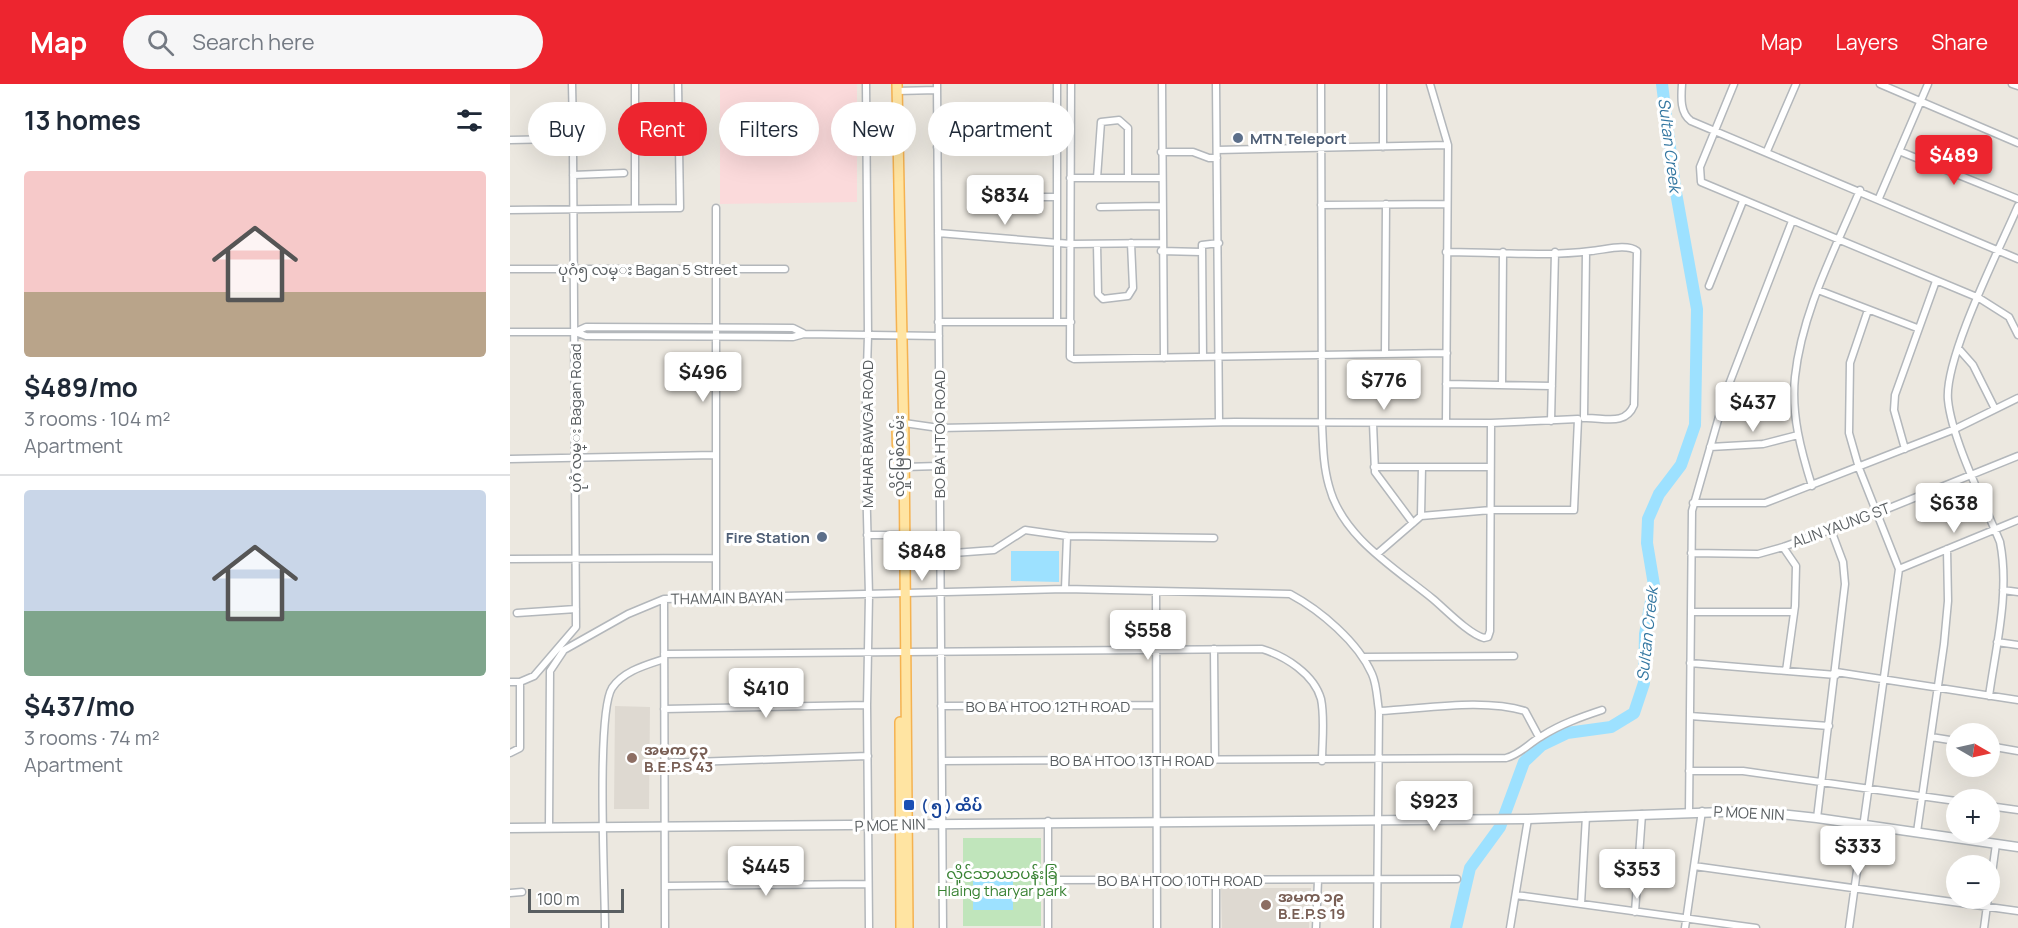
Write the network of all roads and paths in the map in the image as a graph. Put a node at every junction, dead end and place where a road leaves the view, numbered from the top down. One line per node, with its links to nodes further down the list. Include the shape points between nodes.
1 (572, 84): 22 (street)
2 (634, 84): 56 (street)
3 (678, 84): 56 (street, via 680,208)
4 (866, 84): 95 (street, MAHAR BAWGA ROAD)
5 (1057, 84): 23 (street)
6 (1071, 84): 41 (street)
7 (1162, 84): 34 (street)
8 (1216, 84): 31 (street)
9 (1321, 84): 30 (street)
10 (1383, 84): 29 (street)
11 (1430, 84): 28 (street)
12 (1682, 84): 24 (street, via 1684,116)
13 (1734, 84): 24 (street)
14 (1796, 84): 32 (street)
15 (1880, 84): 21 (street)
16 (1928, 84): 21 (street)
17 (2012, 84): 18 (street)
18 (2018, 86)
19 (937, 87): 20 (street)
20 (897, 89): 96 (main road, လှိုင်မြစ်လမ်း, via 894,97)
21 (1921, 101): 27 (street); 33 (street)
22 (572, 102)
23 (1057, 102)
24 (1715, 130): 32 (street); 50 (street, via 1700,167 1701,182)
25 (510, 140): 26 (street)
26 (528, 140)
27 (2018, 143)
28 (1448, 145): 29 (street); 52 (street)
29 (1383, 147): 30 (street)
30 (1320, 149): 31 (street); 53 (street)
31 (1217, 150): 38 (street)
32 (1767, 151): 45 (street)
33 (1899, 151): 48 (street); 49 (street)
34 (1161, 152): 38 (street, via 1193,152); 44 (street)
35 (573, 156): 40 (street, ပုဂံ လမ္း Bagan Road)
36 (937, 156): 62 (street, BO BA HTOO ROAD)
37 (1057, 156): 46 (street)
38 (1217, 158): 68 (street)
39 (624, 173): 40 (street)
40 (573, 175): 59 (street, ပုဂံ လမ္း Bagan Road)
41 (1070, 178): 42 (street); 69 (street)
42 (1097, 178): 43 (street); 43 (street, via 1101,122 1119,120 1128,128)
43 (1128, 178): 44 (street)
44 (1161, 178): 54 (street)
45 (1860, 190): 48 (street); 63 (street)
46 (1056, 197): 47 (street); 64 (street)
47 (1021, 198)
48 (1880, 198): 71 (street)
49 (2018, 199)
50 (1743, 201): 61 (street); 83 (street)
51 (1386, 204): 52 (street); 53 (street); 101 (street)
52 (1447, 204): 73 (street)
53 (1321, 205): 100 (street)
54 (1161, 206): 57 (street); 67 (street)
55 (2018, 206): 71 (street)
56 (635, 207): 59 (street)
57 (1100, 207)
58 (716, 208): 79 (street)
59 (574, 209): 60 (street); 78 (street, ပုဂံ လမ္း Bagan Road)
60 (510, 210)
61 (1792, 221): 63 (street); 121 (street, via 1730,382)
62 (938, 233): 64 (street); 87 (street, BO BA HTOO ROAD)
63 (1838, 242): 82 (street); 84 (street)
64 (1056, 243): 69 (street); 88 (street)
65 (1097, 243): 66 (street); 66 (street, via 1098,294 1103,299 1128,296 1133,288); 69 (street)
66 (1131, 243): 67 (street)
67 (1161, 243): 70 (street)
68 (1219, 243): 72 (street, via 1203,243); 103 (street)
69 (1071, 244): 89 (street)
70 (1161, 251): 72 (street); 104 (street)
71 (1999, 251): 77 (street); 85 (street)
72 (1201, 252): 102 (street)
73 (1446, 252): 74 (street); 99 (street)
74 (1503, 252): 75 (street); 106 (street)
75 (1555, 252): 76 (street); 107 (street)
76 (1586, 252): 110 (street); 110 (street, via 1633,248 1637,251 1634,405 1622,420)
77 (2018, 259)
78 (573, 268): 79 (street, ပုဂံ၅ လမ္း Bagan 5 Street); 80 (street, ပုဂံ၅ လမ္း Bagan 5 Street); 92 (street, ပုဂံ လမ္း Bagan Road)
79 (715, 268): 81 (street, ပုဂံ၅ လမ္း Bagan 5 Street); 93 (street)
80 (510, 269)
81 (785, 269)
82 (1936, 281): 85 (street); 90 (street)
83 (1709, 286)
84 (1818, 290): 86 (street); 120 (street, via 1806,321 1795,378)
85 (1979, 298): 94 (street, via 2009,317); 98 (street)
86 (1868, 310): 90 (street); 132 (street, via 1850,363 1847,393 1850,433)
87 (938, 322): 88 (street); 97 (street, BO BA HTOO ROAD)
88 (1057, 322): 89 (street)
89 (1071, 322): 104 (street, via 1070,357 1074,359)
90 (1917, 328): 122 (street, via 1895,395 1894,410)
91 (510, 332): 92 (street)
92 (575, 332): 93 (street, via 586,327); 125 (street, ပုဂံ လမ္း Bagan Road)
93 (715, 332): 95 (street, via 793,328 804,334); 123 (street)
94 (2018, 334)
95 (868, 335): 96 (street); 143 (street, MAHAR BAWGA ROAD, via 864,437)
96 (900, 336): 97 (street); 112 (main road, လှိုင်မြစ်လမ်း)
97 (939, 336): 118 (street, BO BA HTOO ROAD)
98 (1958, 348): 109 (street, via 1973,365); 119 (street, via 1948,381)
99 (1447, 353): 101 (street); 105 (street)
100 (1322, 354): 101 (street); 103 (street); 114 (street)
101 (1385, 354)
102 (1203, 357): 103 (street); 104 (street)
103 (1218, 357): 113 (street)
104 (1164, 358)
105 (1446, 384): 106 (street); 116 (street)
106 (1502, 385): 107 (street)
107 (1552, 386): 111 (street)
108 (2018, 398): 109 (street)
109 (1995, 409): 119 (street)
110 (1581, 419): 111 (street); 136 (street, via 1574,510)
111 (1551, 421): 117 (street)
112 (901, 422): 118 (street); 128 (main road, လှိုင်မြစ်လမ်း); 144 (main road, လှိုင်မြစ်လမ်း)
113 (1220, 422): 114 (street); 118 (street)
114 (1322, 423): 115 (street); 151 (street, via 1329,488 1339,511)
115 (1373, 423): 116 (street); 129 (street)
116 (1446, 423): 117 (street)
117 (1491, 423): 131 (street)
118 (939, 428): 127 (street, BO BA HTOO ROAD)
119 (1954, 429): 122 (street); 133 (street)
120 (1798, 435): 121 (street, via 1763,444); 134 (street)
121 (1710, 447): 135 (street)
122 (1905, 449): 132 (street)
123 (715, 454): 125 (street); 153 (street)
124 (2018, 456): 133 (street, ALIN YAUNG ST)
125 (574, 458): 126 (street); 152 (street, ပုဂံ လမ္း Bagan Road)
126 (510, 459)
127 (939, 466): 128 (street); 150 (street, BO BA HTOO ROAD)
128 (904, 467): 155 (main road, လှိုင်မြစ်လမ်း)
129 (1374, 467): 130 (street); 140 (street)
130 (1422, 467): 131 (street); 138 (street)
131 (1490, 467): 136 (street)
132 (1859, 468): 134 (street); 137 (street)
133 (1972, 474): 137 (street, ALIN YAUNG ST); 142 (street)
134 (1812, 486): 135 (street, via 1764,503)
135 (1694, 503): 149 (street)
136 (1491, 510): 138 (street); 151 (street, via 1488,637 1479,637)
137 (1877, 513): 141 (street, ALIN YAUNG ST); 157 (street)
138 (1421, 516): 140 (street)
139 (2018, 520): 142 (street)
140 (1413, 523): 151 (street)
141 (1831, 530): 147 (street, ALIN YAUNG ST); 183 (street, via 1844,562 1845,584)
142 (1995, 530): 148 (street); 159 (street, via 2003,560)
143 (867, 535): 144 (street); 163 (street, MAHAR BAWGA ROAD)
144 (898, 535): 155 (main road, လှိုင်မြစ်လမ်း)
145 (1067, 536): 146 (street); 150 (street, via 1025,530 994,550); 158 (street)
146 (1214, 538)
147 (1783, 547): 149 (street, ALIN YAUNG ST, via 1758,554); 169 (street, via 1796,566)
148 (1947, 549): 157 (street); 187 (street, via 1948,601)
149 (1692, 553): 168 (street)
150 (940, 554): 156 (street, BO BA HTOO ROAD)
151 (1377, 554)
152 (576, 558): 153 (street); 154 (street); 167 (street, ပုဂံ လမ္း Bagan Road)
153 (716, 558): 165 (street)
154 (510, 560)
155 (901, 564): 156 (street); 164 (main road, လှိုင်မြစ်လမ်း)
156 (940, 564): 162 (street, BO BA HTOO ROAD)
157 (1899, 569): 184 (street)
158 (1065, 589): 160 (street, THAMAIN BAYAN); 162 (street, THAMAIN BAYAN)
159 (2003, 590): 161 (street); 171 (street)
160 (1156, 591): 173 (street); 180 (street, THAMAIN BAYAN, via 1290,594 1316,608)
161 (2018, 592)
162 (940, 593): 164 (street, THAMAIN BAYAN); 175 (street, BO BA HTOO ROAD)
163 (869, 595): 164 (street, THAMAIN BAYAN); 165 (street, THAMAIN BAYAN); 177 (street, MAHAR BAWGA ROAD)
164 (901, 595): 176 (main road, လှိုင်မြစ်လမ်း)
165 (716, 599): 166 (street, THAMAIN BAYAN)
166 (664, 600): 179 (street); 232 (street, THAMAIN BAYAN, via 628,614 564,650 550,672)
167 (576, 609): 170 (street); 186 (street, ပုဂံ လမ္း Bagan Road, via 576,627 544,667)
168 (1691, 612): 169 (street); 181 (street)
169 (1794, 612): 182 (street)
170 (517, 613)
171 (1997, 642): 172 (street); 188 (street)
172 (2018, 645)
173 (1156, 649): 174 (street); 175 (street); 191 (street)
174 (1214, 649): 206 (street); 209 (street, via 1262,649 1280,654 1303,672 1322,704)
175 (941, 652): 176 (street); 192 (street, BO BA HTOO ROAD)
176 (904, 653): 177 (street); 231 (main road, လှိုင်မြစ်လမ်း)
177 (869, 654): 179 (street); 190 (street, MAHAR BAWGA ROAD)
178 (1514, 656): 180 (street)
179 (664, 657): 193 (street); 230 (street, via 628,673 612,688 606,712)
180 (1363, 657): 195 (street, via 1373,677)
181 (1690, 663): 182 (street); 196 (street)
182 (1786, 671): 183 (street)
183 (1836, 674): 184 (street); 197 (street)
184 (1884, 680): 187 (street); 213 (street)
185 (510, 682): 186 (street)
186 (520, 682): 203 (street, via 520,748)
187 (1938, 688): 188 (street); 199 (street)
188 (1989, 696): 189 (street)
189 (2018, 700)
190 (867, 705): 193 (street); 204 (street, MAHAR BAWGA ROAD)
191 (1156, 705): 192 (street, BO BA HTOO 12TH ROAD); 205 (street)
192 (941, 706): 208 (street, BO BA HTOO ROAD)
193 (664, 709): 210 (street)
194 (1602, 710): 198 (street)
195 (1379, 711): 198 (street, via 1494,705 1515,708 1525,711); 207 (street)
196 (1690, 716): 197 (street); 211 (street)
197 (1829, 726): 212 (street)
198 (1539, 737): 207 (street, BO BA HTOO 13TH ROAD, via 1506,758)
199 (1931, 737): 200 (street); 214 (street)
200 (1946, 739)
201 (2000, 748): 202 (street)
202 (2018, 751)
203 (510, 753)
204 (868, 756): 210 (street); 233 (street, MAHAR BAWGA ROAD)
205 (1156, 759): 206 (street, BO BA HTOO 13TH ROAD); 208 (street, BO BA HTOO 13TH ROAD); 226 (street)
206 (1215, 760): 209 (street, BO BA HTOO 13TH ROAD)
207 (1378, 760): 209 (street, BO BA HTOO 13TH ROAD); 224 (street)
208 (942, 761): 227 (street, BO BA HTOO ROAD)
209 (1322, 761)
210 (664, 763): 228 (street)
211 (1689, 771): 212 (street, via 1743,771); 219 (street)
212 (1822, 782): 213 (street); 222 (street)
213 (1870, 789): 214 (street); 229 (street)
214 (1922, 797): 215 (street); 235 (street)
215 (1946, 800)
216 (2000, 808): 217 (street)
217 (2018, 810)
218 (1702, 811): 219 (street, P MOE NIN); 222 (street, P MOE NIN, via 1752,811); 239 (street)
219 (1689, 812): 220 (street, P MOE NIN)
220 (1642, 814): 221 (street, P MOE NIN); 257 (street)
221 (1586, 816): 223 (street, P MOE NIN); 253 (street)
222 (1817, 818): 229 (street, P MOE NIN)
223 (1528, 819): 224 (street, P MOE NIN); 251 (street)
224 (1378, 820): 226 (street, P MOE NIN); 245 (street)
225 (1048, 821): 226 (street, P MOE NIN); 227 (street, P MOE NIN); 241 (street)
226 (1157, 822): 242 (street)
227 (942, 823): 231 (street, P MOE NIN); 264 (street, BO BA HTOO ROAD)
228 (664, 825): 230 (street, P MOE NIN); 233 (street, P MOE NIN); 247 (street)
229 (1865, 825): 235 (street, P MOE NIN); 248 (street)
230 (604, 826): 232 (street, P MOE NIN); 259 (street)
231 (904, 826): 233 (street, P MOE NIN); 262 (main road, လှိုင်မြစ်လမ်း); 263 (main road, လှိုင်မြစ်လမ်း)
232 (549, 827): 234 (street, P MOE NIN)
233 (868, 827): 246 (street, MAHAR BAWGA ROAD)
234 (510, 828)
235 (1917, 832): 236 (street, P MOE NIN)
236 (1996, 844): 237 (street, P MOE NIN); 238 (street)
237 (2018, 847)
238 (1995, 855)
239 (1694, 866): 248 (street); 258 (street)
240 (1457, 879): 245 (street, BO BA HTOO 10TH ROAD)
241 (1048, 880): 242 (street, BO BA HTOO 10TH ROAD); 265 (street)
242 (1156, 880): 243 (street, BO BA HTOO 10TH ROAD); 266 (street)
243 (1216, 880): 244 (street, BO BA HTOO 10TH ROAD); 267 (street)
244 (1318, 880): 245 (street, BO BA HTOO 10TH ROAD); 268 (street)
245 (1378, 880): 269 (street)
246 (868, 884): 247 (street); 261 (street, MAHAR BAWGA ROAD)
247 (664, 886): 260 (street)
248 (1854, 889): 252 (street); 273 (street)
249 (510, 892): 250 (street)
250 (522, 892)
251 (1516, 895): 253 (street); 270 (street)
252 (1946, 901)
253 (1581, 904): 257 (street)
254 (1987, 909): 274 (street)
255 (2000, 909): 256 (street)
256 (2018, 911)
257 (1635, 912): 258 (street)
258 (1686, 918): 271 (street); 272 (street)
259 (605, 928)
260 (665, 928)
261 (868, 928)
262 (901, 928)
263 (908, 928)
264 (943, 928)
265 (1048, 928)
266 (1157, 928)
267 (1216, 928)
268 (1316, 928)
269 (1377, 928)
270 (1510, 928)
271 (1685, 928)
272 (1756, 928)
273 (1849, 928)
274 (1984, 928)

